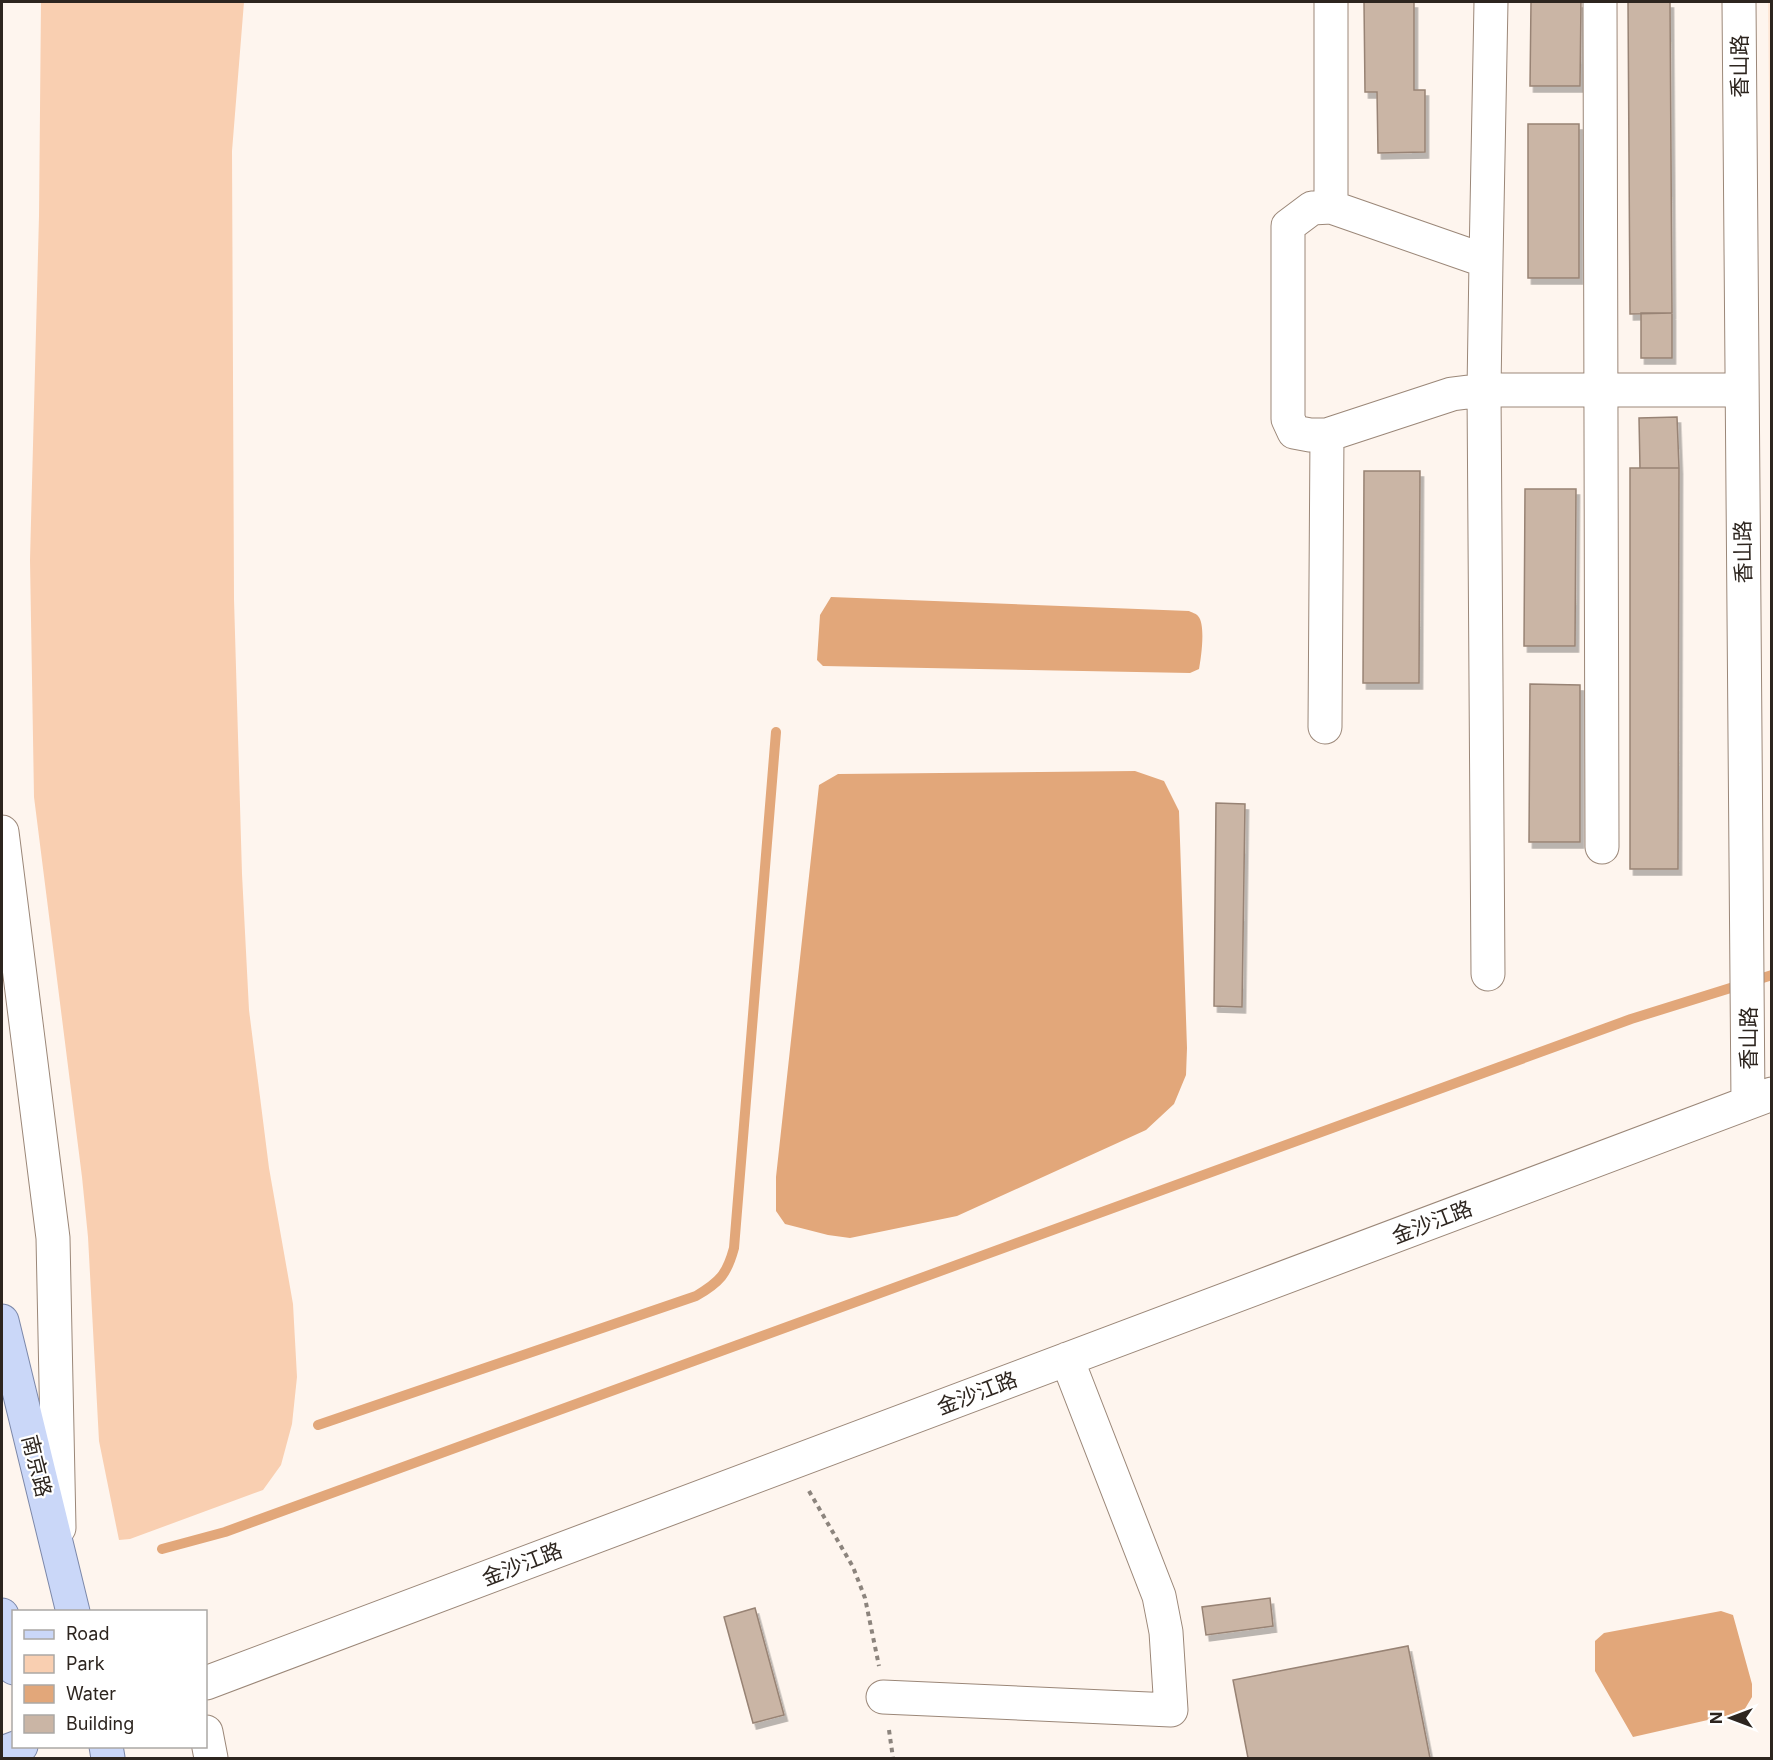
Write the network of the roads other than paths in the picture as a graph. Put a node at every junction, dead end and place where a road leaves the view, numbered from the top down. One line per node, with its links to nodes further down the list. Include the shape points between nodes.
1 (1331, 2): 5 (street)
2 (1491, 2): 6 (street)
3 (1600, 2): 8 (street)
4 (1739, 2): 9 (street, 香山路)
5 (1331, 207): 6 (street); 10 (street, via 1312,208 1288,226 1288,419 1294,432)
6 (1486, 261): 7 (street)
7 (1484, 390): 8 (street); 10 (street, via 1452,394); 14 (street)
8 (1601, 390): 9 (street); 13 (street)
9 (1742, 390): 15 (street, 香山路, via 1747,982)
10 (1327, 435): 11 (street)
11 (1325, 727)
12 (2, 832): 18 (street, via 52,1238)
13 (1602, 847)
14 (1488, 974)
15 (1760, 1099): 17 (street, 金沙江路)
16 (2, 1320): 18 (main road, 南京路)
17 (1067, 1359): 22 (street, 金沙江路); 23 (street, via 1160,1596 1171,1710)
18 (60, 1559): 19 (main road, 南京路)
19 (73, 1610)
20 (2, 1615): 21 (main road)
21 (12, 1659)
22 (207, 1683)
23 (884, 1697)
24 (207, 1737): 25 (street)
25 (211, 1758)

